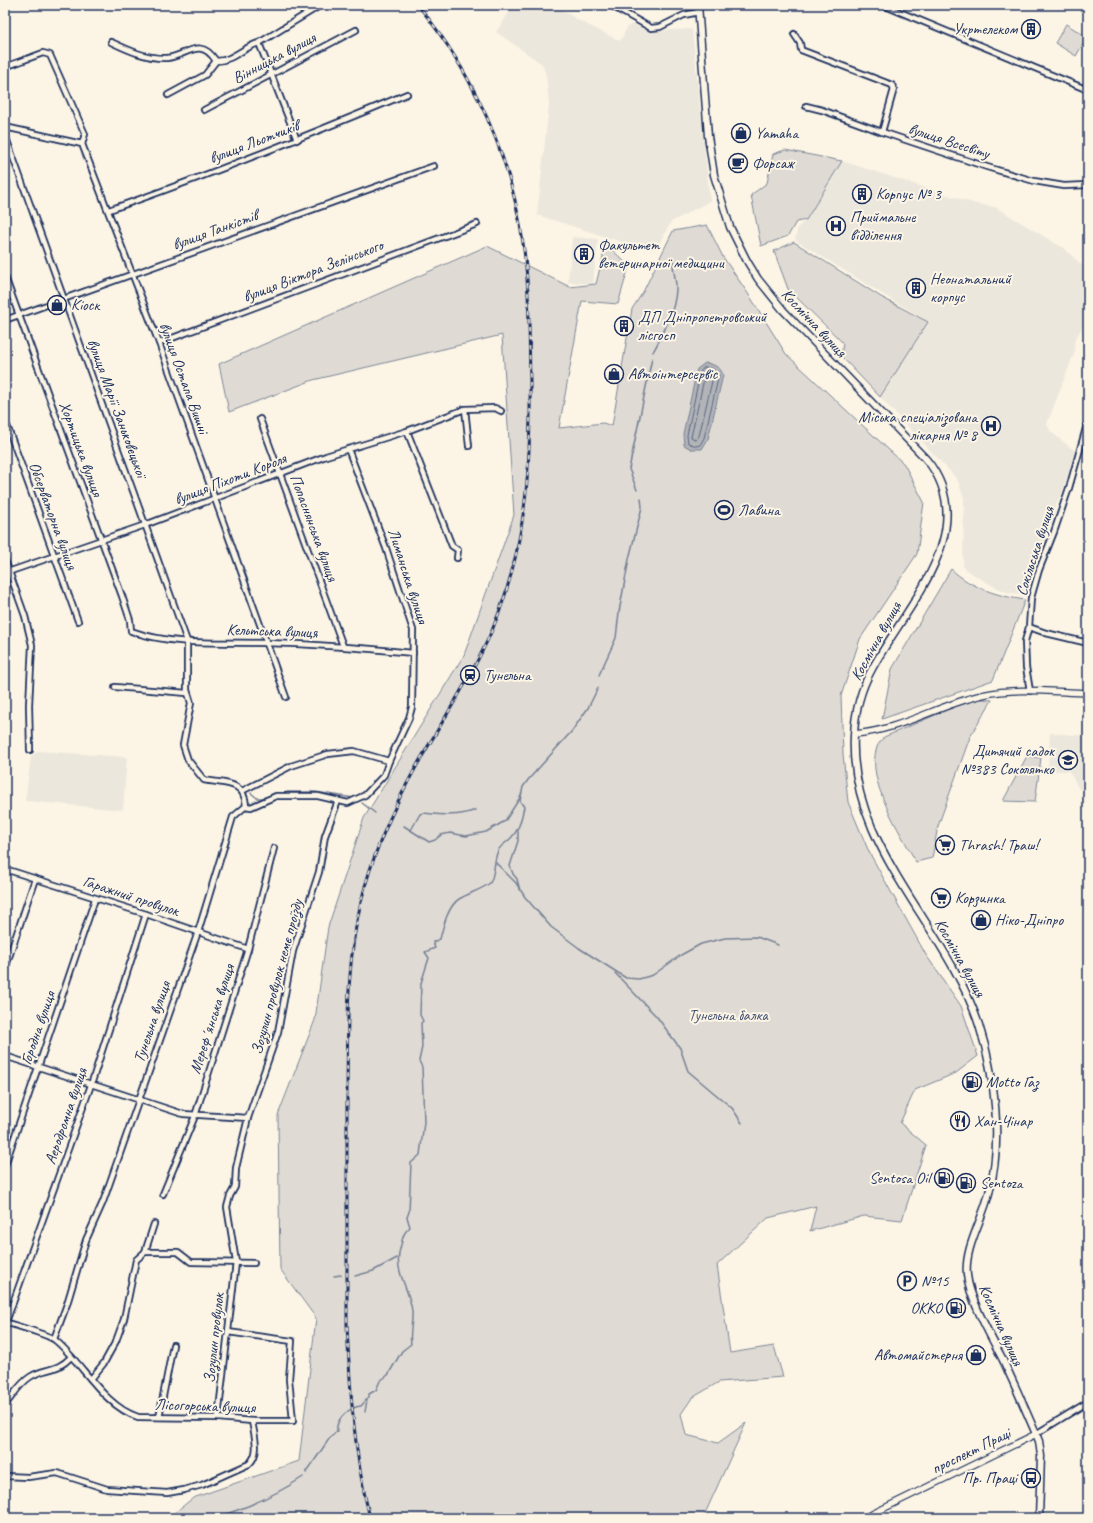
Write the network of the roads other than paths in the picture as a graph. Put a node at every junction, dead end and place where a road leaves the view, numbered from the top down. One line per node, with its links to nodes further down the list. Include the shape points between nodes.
1 (322, 5): 9 (street)
2 (610, 5): 5 (street, via 644,25 656,28 684,15)
3 (698, 5): 5 (main road, Космічна вулиця)
4 (883, 5): 13 (street)
5 (698, 12): 62 (main road, Космічна вулиця, via 708,136 714,175 728,221 747,261 783,310 926,459 944,494 947,520 940,551 865,682)
6 (356, 30): 12 (street, Вінницька вулиця)
7 (794, 34): 19 (street, via 801,50 892,85 894,89)
8 (111, 42): 10 (street, via 137,54 168,58 191,49 205,49 212,53)
9 (259, 43): 10 (street, via 226,61); 12 (street)
10 (216, 61): 15 (street, via 205,75)
11 (5, 67): 22 (street, вулиця Остапа Вишні, via 43,54 50,55 85,134)
12 (272, 74): 17 (street, Вінницька вулиця); 21 (street)
13 (1088, 90)
14 (407, 94): 21 (street, вулиця Льотчиків)
15 (168, 95)
16 (806, 106): 19 (street, вулиця Всесвіту)
17 (204, 110)
18 (5, 127): 22 (street)
19 (882, 132): 24 (street, вулиця Всесвіту, via 1034,181 1064,186)
20 (5, 135): 29 (street, вулиця Марії Заньковецької)
21 (297, 140): 25 (street, вулиця Льотчиків)
22 (82, 144): 25 (street, вулиця Остапа Вишні)
23 (434, 166): 27 (street, вулиця Танкістів)
24 (1088, 185)
25 (109, 210): 27 (street, вулиця Остапа Вишні)
26 (477, 224): 32 (street, вулиця Віктора Зелінського)
27 (131, 274): 29 (street, вулиця Танкістів); 32 (street, вулиця Остапа Вишні)
28 (5, 277): 30 (street, Хортицька вулиця)
29 (64, 299): 30 (street, вулиця Танкістів); 43 (street, вулиця Марії Заньковецької)
30 (19, 315): 31 (street, вулиця Танкістів); 44 (street, Хортицька вулиця)
31 (5, 320)
32 (159, 343): 42 (street, вулиця Остапа Вишні)
33 (465, 409): 34 (street, вулиця Піхоти Короля, via 496,408); 38 (street, вулиця Піхоти Короля); 39 (street)
34 (502, 411)
35 (260, 419): 41 (street, Попаснянська вулиця)
36 (5, 420): 45 (street, Обсерваторна вулиця)
37 (1088, 421): 50 (street, Сокільська вулиця, via 1069,488 1038,570 1031,598)
38 (407, 431): 40 (street, вулиця Піхоти Короля); 46 (street, via 452,546 458,550)
39 (469, 446)
40 (348, 449): 41 (street, вулиця Піхоти Короля); 56 (street, Лиманська вулиця, via 405,603 413,630)
41 (280, 474): 42 (street, вулиця Піхоти Короля); 55 (street, Попаснянська вулиця)
42 (213, 498): 43 (street, вулиця Піхоти Короля); 53 (street, вулиця Остапа Вишні)
43 (145, 525): 44 (street, вулиця Піхоти Короля); 52 (street, вулиця Марії Заньковецької)
44 (100, 539): 45 (street, вулиця Піхоти Короля); 51 (street, Хортицька вулиця, via 130,620)
45 (54, 557): 48 (street, вулиця Піхоти Короля); 49 (street, Обсерваторна вулиця)
46 (457, 558)
47 (5, 560): 48 (street)
48 (7, 572): 63 (street, via 25,616 32,645)
49 (78, 621)
50 (1029, 627): 54 (street); 58 (street, Сокільська вулиця, via 1025,641 1025,657)
51 (130, 631): 52 (street, Кельтська вулиця, via 150,638)
52 (187, 641): 53 (street, Кельтська вулиця); 59 (street, вулиця Марії Заньковецької)
53 (266, 643): 55 (street, Кельтська вулиця); 61 (street, вулиця Остапа Вишні)
54 (1088, 643)
55 (344, 646): 56 (street, Кельтська вулиця)
56 (414, 653): 64 (street, Лиманська вулиця, via 412,707)
57 (115, 688): 59 (street)
58 (1030, 691): 60 (street); 62 (street, via 983,694 885,729)
59 (187, 693): 65 (street, вулиця Марії Заньковецької, via 191,703 183,739 188,760 204,780 226,783)
60 (1088, 694)
61 (286, 697)
62 (854, 734): 100 (main road, Космічна вулиця, via 857,788 868,822 964,990 987,1052 996,1107 994,1162 990,1190 970,1251 966,1273 982,1318)
63 (30, 750)
64 (388, 761): 65 (street, via 354,751 328,754 291,766); 66 (street, Лиманська вулиця, via 384,774 366,795 348,803)
65 (242, 791): 67 (street)
66 (338, 801): 67 (street, Тунельна вулиця, via 318,796 291,795 276,796 251,807); 80 (street, Зозулин провулок немє проїзду, via 325,836 319,872 295,945 278,1032)
67 (246, 806): 73 (street, Тунельна вулиця, via 231,822)
68 (274, 848): 74 (street, Мерефʼянська вулиця)
69 (5, 869): 70 (street, Гаражний провулок)
70 (35, 879): 71 (street, Гаражний провулок); 75 (street)
71 (95, 899): 72 (street, Гаражний провулок); 77 (street, Городна вулиця)
72 (146, 914): 73 (street, Гаражний провулок); 78 (street, Аеродромна вулиця)
73 (198, 932): 74 (street, Гаражний провулок); 79 (street, Тунельна вулиця)
74 (248, 949): 81 (street, Мерефʼянська вулиця)
75 (5, 969)
76 (5, 1056): 77 (street)
77 (38, 1068): 78 (street); 83 (street, Городна вулиця)
78 (91, 1085): 79 (street); 89 (street, Аеродромна вулиця)
79 (138, 1100): 81 (street); 91 (street, Тунельна вулиця, via 103,1202 86,1240)
80 (250, 1111): 82 (street, Зозулин провулок)
81 (194, 1116): 82 (street); 84 (street, Мерефʼянська вулиця)
82 (248, 1118): 87 (street, Зозулин провулок, via 236,1168 235,1187 227,1207)
83 (5, 1165)
84 (163, 1194)
85 (154, 1224): 86 (street)
86 (145, 1252): 87 (street, via 178,1252 191,1262); 94 (street, via 136,1260 124,1319 116,1341)
87 (236, 1262): 88 (street); 90 (street, Зозулин провулок)
88 (254, 1263)
89 (5, 1323): 91 (street, Лісогорська вулиця)
90 (228, 1332): 98 (street, Зозулин провулок); 99 (street, Лісогорська вулиця, via 292,1341 289,1379 293,1421)
91 (54, 1339): 93 (street, Лісогорська вулиця)
92 (173, 1345): 97 (street)
93 (71, 1357): 94 (street, Лісогорська вулиця); 96 (street, via 57,1369 38,1372 29,1377)
94 (92, 1379): 97 (street, Лісогорська вулиця, via 110,1399 130,1414 138,1417)
95 (1088, 1402): 100 (street, проспект Праці)
96 (5, 1405)
97 (159, 1417): 98 (street, Лісогорська вулиця)
98 (218, 1418): 99 (street, Лісогорська вулиця)
99 (252, 1421): 101 (street, via 256,1447 253,1460 202,1485 184,1490 167,1493 107,1489 57,1473)
100 (1036, 1434): 102 (street, проспект Праці); 103 (main road, Космічна вулиця, via 1041,1449)
101 (5, 1476)
102 (864, 1518)
103 (1039, 1518)

